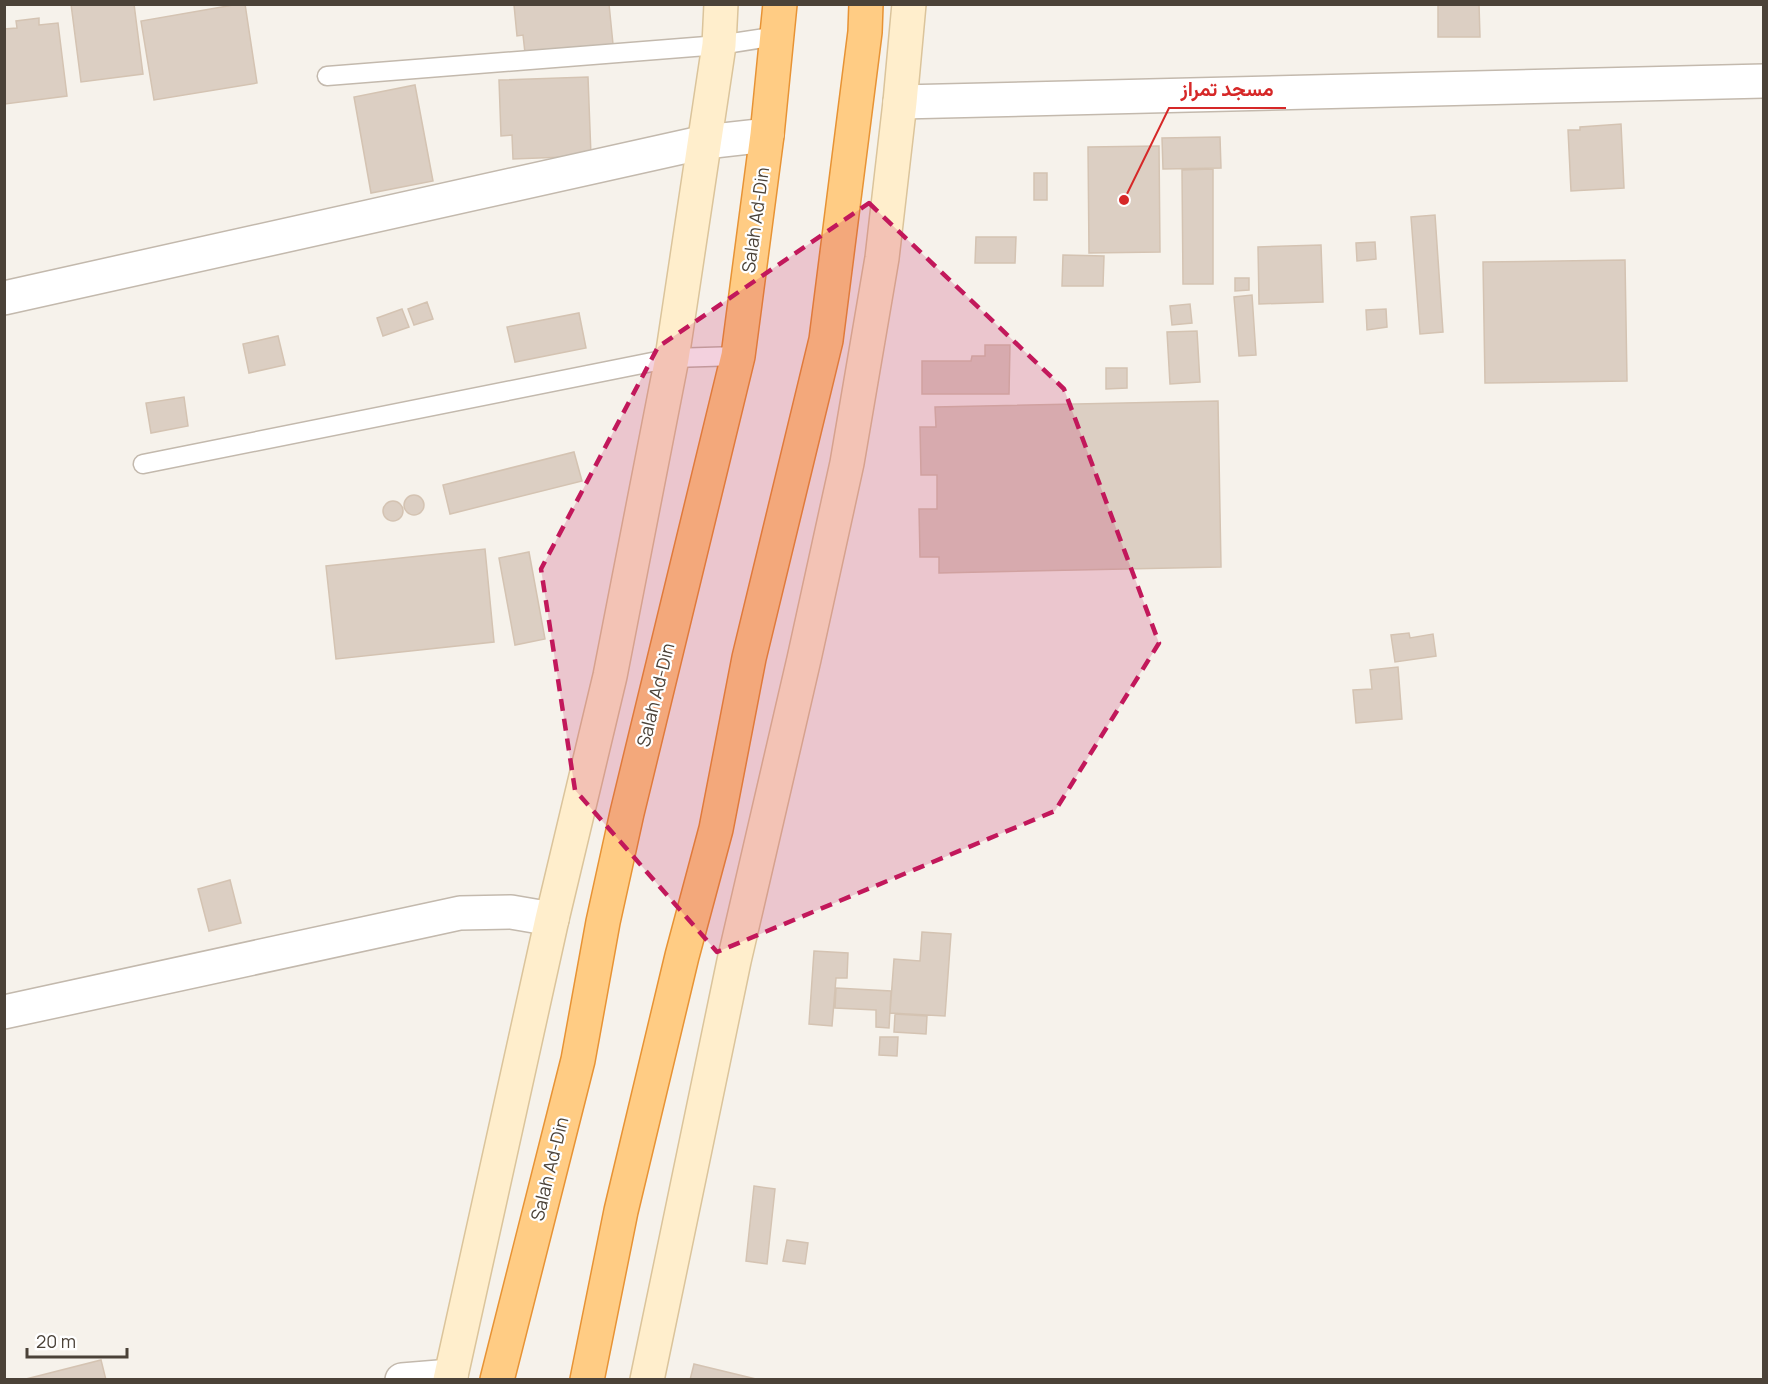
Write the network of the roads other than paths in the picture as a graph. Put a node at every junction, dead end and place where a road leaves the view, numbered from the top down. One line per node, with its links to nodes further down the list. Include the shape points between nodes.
1 (721, 4): 5 (main road)
2 (866, 4): 20 (highway, via 826,340 750,658 716,829 621,1211)
3 (909, 4): 8 (main road)
4 (778, 20): 5 (lane); 9 (highway, Salah Ad-Din)
5 (719, 45): 6 (lane); 10 (main road)
6 (327, 76)
7 (1764, 81): 8 (street)
8 (900, 102): 21 (main road, via 882,258 847,463 734,961)
9 (767, 135): 10 (street); 12 (highway, Salah Ad-Din)
10 (705, 142): 11 (street); 13 (main road)
11 (4, 298)
12 (738, 356): 13 (lane); 19 (highway, Salah Ad-Din, via 627,813 578,1060)
13 (672, 358): 14 (lane); 15 (main road, via 610,676)
14 (143, 464)
15 (552, 919): 16 (street, via 511,912 460,913); 17 (main road)
16 (4, 1012)
17 (451, 1378): 18 (street)
18 (402, 1380)
19 (497, 1380)
20 (587, 1380)
21 (646, 1380)

